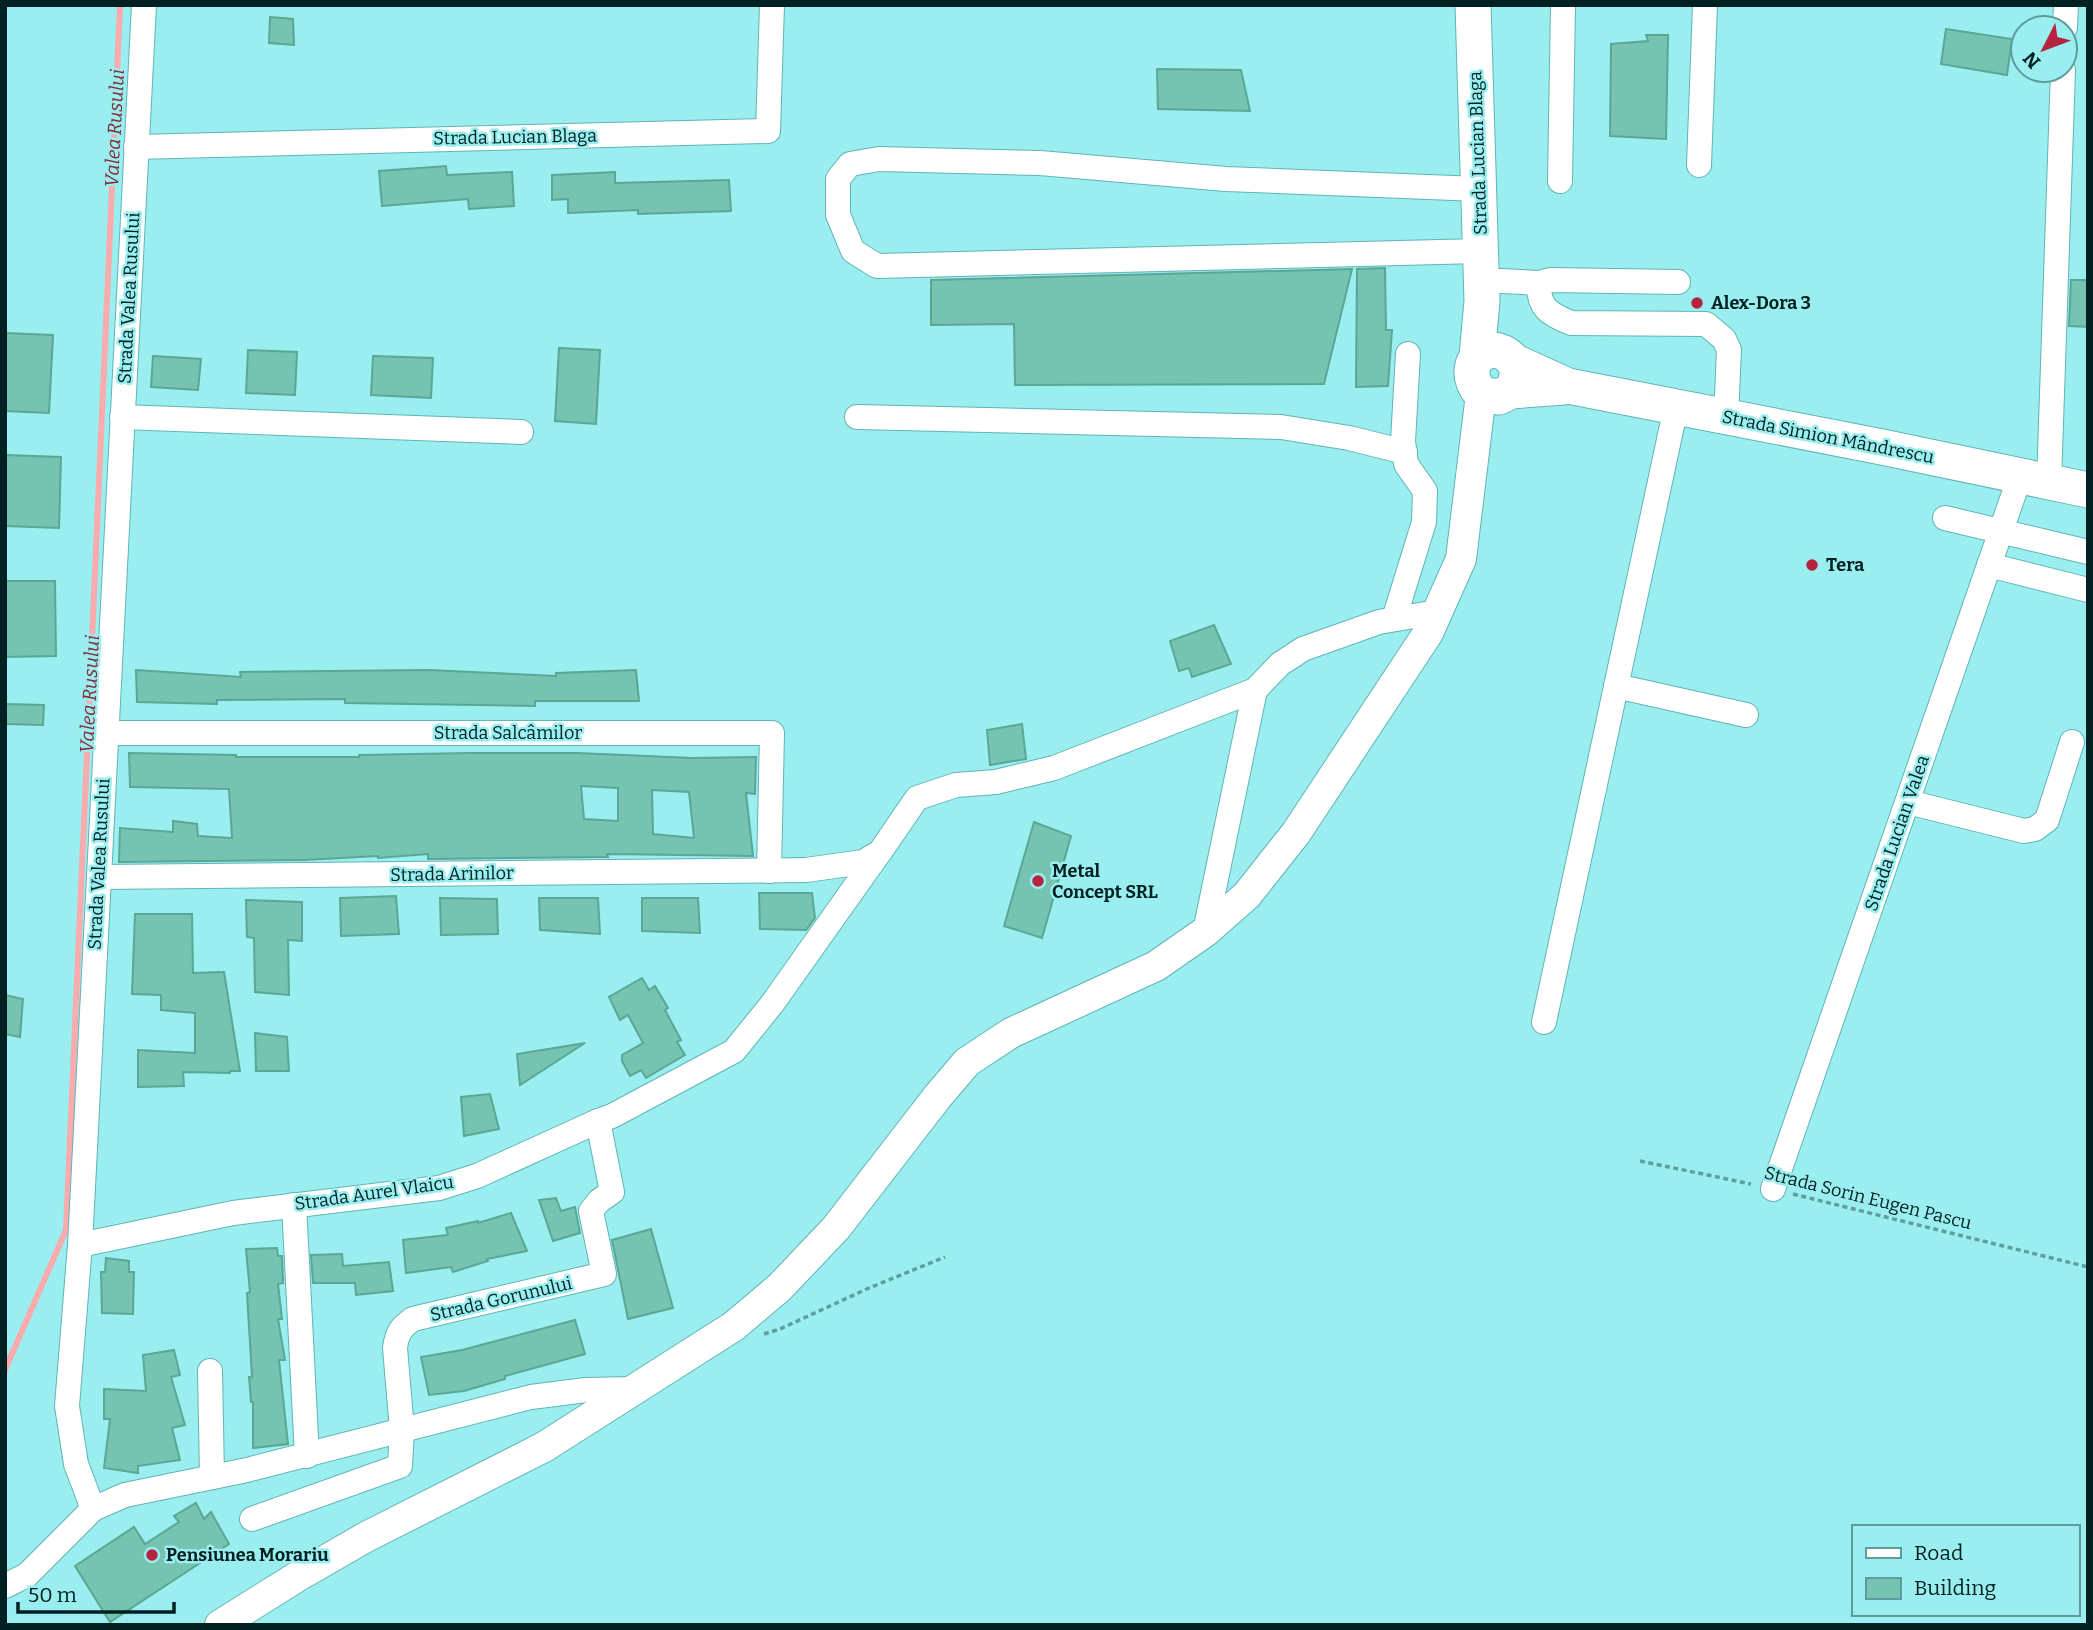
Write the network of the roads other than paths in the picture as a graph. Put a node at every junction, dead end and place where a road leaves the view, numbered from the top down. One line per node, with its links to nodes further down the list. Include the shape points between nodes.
1 (144, 5): 7 (street, Strada Valea Rusului)
2 (772, 5): 7 (street, Strada Lucian Blaga, via 768,131)
3 (1473, 5): 10 (highway, Strada Lucian Blaga)
4 (1563, 5): 9 (street)
5 (1705, 5): 8 (street)
6 (2062, 84): 22 (street, Strada Lucian Valea)
7 (136, 147): 17 (street, Strada Valea Rusului)
8 (1699, 166)
9 (1560, 181)
10 (1479, 189): 11 (highway, Strada Lucian Blaga); 11 (street, via 1226,179 1040,163 879,159 850,164 838,179 838,215 853,251 877,266)
11 (1481, 278): 12 (street); 15 (highway, Strada Lucian Blaga)
12 (1539, 282): 13 (street); 19 (street, via 1538,298 1546,309 1571,323 1706,324 1716,331 1729,350)
13 (1678, 282)
14 (1408, 354): 21 (street)
15 (1497, 375): 16 (highway, Strada Simion Mândrescu); 29 (main road, via 1477,431 1461,559)
16 (1676, 407): 19 (highway, Strada Simion Mândrescu); 31 (street)
17 (122, 417): 20 (street); 34 (street, Strada Valea Rusului)
18 (857, 417): 21 (street, via 1281,427)
19 (1726, 417): 22 (highway, Strada Simion Mândrescu)
20 (521, 432)
21 (1405, 452): 30 (street, via 1406,464 1425,491 1424,522)
22 (2034, 479): 23 (highway, Strada Simion Mândrescu); 25 (street, Strada Lucian Valea)
23 (2088, 490)
24 (1945, 518): 25 (street)
25 (2001, 531): 26 (street); 27 (street, Strada Lucian Valea)
26 (2088, 552)
27 (1989, 565): 28 (street); 36 (street, Strada Lucian Valea)
28 (2088, 590)
29 (1437, 612): 30 (street); 40 (main road, via 1296,833 1247,895)
30 (1394, 619): 32 (street, via 1303,649 1280,664)
31 (1616, 686): 33 (street); 41 (street)
32 (1255, 690): 37 (street, Strada Aurel Vlaicu, via 1055,768 996,782 956,785 917,798); 40 (street)
33 (1746, 715)
34 (106, 733): 38 (street, Strada Salcâmilor, via 772,733); 39 (street, Strada Valea Rusului)
35 (2072, 742): 36 (street, via 2047,820 2035,829 2024,831)
36 (1908, 802): 43 (street, Strada Lucian Valea)
37 (880, 852): 38 (street, Strada Arinilor, via 863,862); 42 (street, Strada Aurel Vlaicu, via 734,1051)
38 (769, 871): 39 (street, Strada Arinilor)
39 (99, 877): 45 (street, Strada Valea Rusului)
40 (1205, 932): 47 (main road, via 1156,966 1010,1033 967,1062 836,1228 780,1287 734,1326)
41 (1544, 1022)
42 (598, 1121): 44 (street, Strada Aurel Vlaicu, via 477,1176 439,1188); 48 (street, Strada Gorunului, via 612,1192 591,1211 604,1274 413,1319 402,1326 395,1348)
43 (1773, 1189)
44 (295, 1205): 45 (street, Strada Aurel Vlaicu); 49 (street)
45 (80, 1245): 51 (street, Strada Valea Rusului, via 66,1406 76,1464)
46 (210, 1371): 50 (street)
47 (635, 1389): 48 (street, via 531,1397); 54 (main road, via 544,1447 366,1537)
48 (402, 1430): 49 (street); 52 (street, via 400,1466)
49 (307, 1455): 50 (street)
50 (212, 1477): 51 (street, via 125,1495)
51 (93, 1509): 53 (street, via 27,1575)
52 (253, 1519)
53 (5, 1586)
54 (220, 1625)

